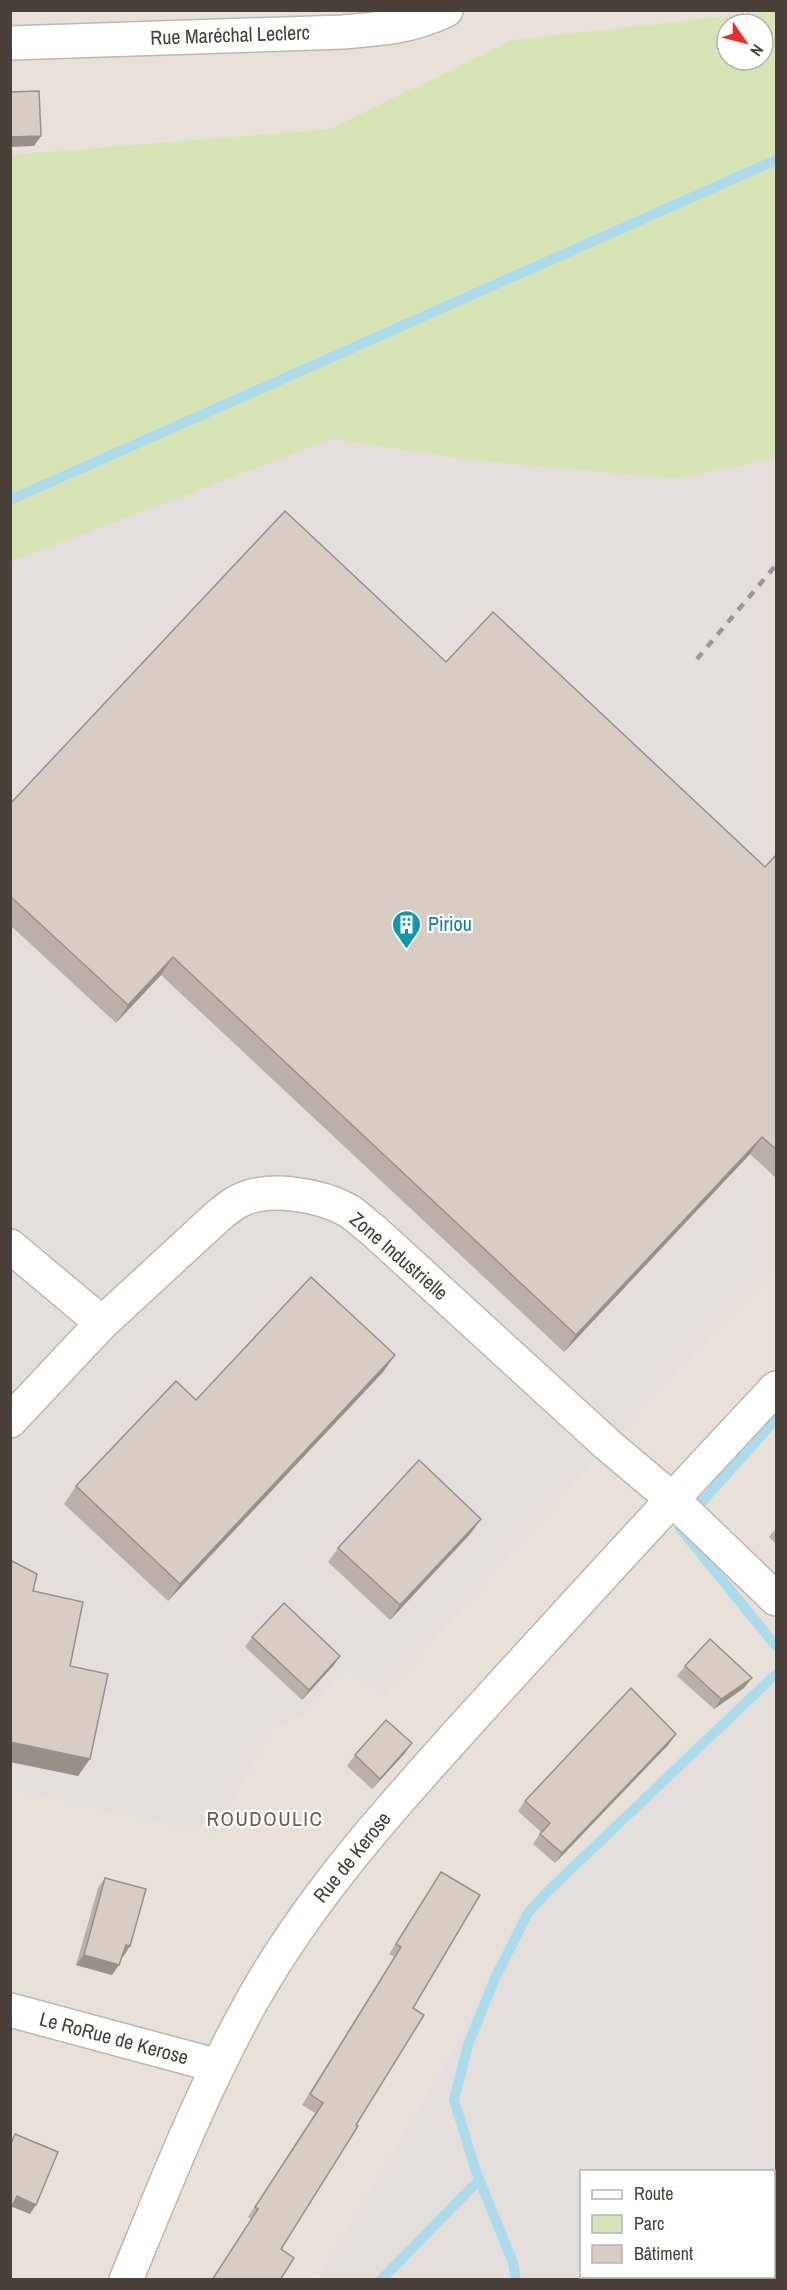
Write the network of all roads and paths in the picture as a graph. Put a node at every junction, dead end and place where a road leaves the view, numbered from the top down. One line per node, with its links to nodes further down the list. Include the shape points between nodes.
1 (446, 10): 2 (street, Rue Maréchal Leclerc, via 426,20 393,28 343,32)
2 (10, 43)
3 (10, 1246): 4 (street)
4 (102, 1323): 6 (street, Zone Industrielle); 7 (street, Zone Industrielle, via 238,1201 257,1194 320,1199 349,1212 374,1232)
5 (777, 1388): 7 (street, Rue de Kerose)
6 (10, 1421)
7 (672, 1499): 8 (street); 10 (street, Rue de Kerose, via 344,1863 254,1998)
8 (777, 1599)
9 (10, 2010): 10 (street, Le RoRue de Kerose)
10 (218, 2066): 11 (street, Rue de Kerose)
11 (126, 2280)

